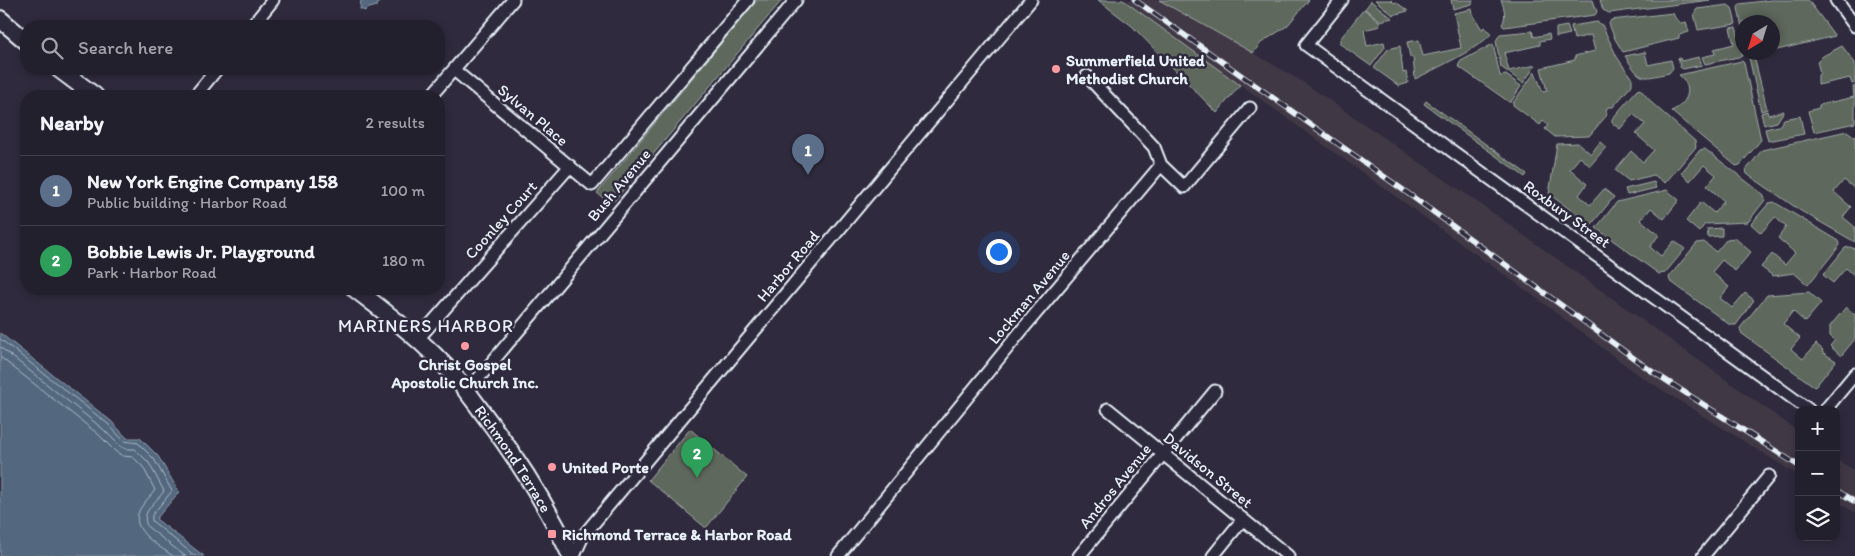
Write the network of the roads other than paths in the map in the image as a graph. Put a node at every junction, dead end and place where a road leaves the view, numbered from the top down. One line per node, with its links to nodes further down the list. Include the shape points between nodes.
1 (273, 0): 9 (street)
2 (513, 0): 12 (street)
3 (748, 0): 22 (street, Bush Avenue)
4 (796, 0): 27 (street, Bush Avenue)
5 (1031, 0): 34 (street, Harbor Road, via 583,536)
6 (1836, 0): 10 (street)
7 (1337, 2): 28 (street, Roxbury Street, via 1306,45)
8 (0, 19): 11 (main road)
9 (257, 20)
10 (1855, 26)
11 (20, 36)
12 (454, 70): 18 (street); 21 (street, Sylvan Place)
13 (67, 75): 16 (main road)
14 (212, 75): 17 (street)
15 (1087, 76): 20 (street, via 1154,147)
16 (86, 90)
17 (200, 90)
18 (436, 90)
19 (1250, 108): 20 (street, via 1184,187)
20 (1161, 165): 35 (street, Lockman Avenue)
21 (570, 166): 22 (street, Sylvan Place); 24 (street, Coonley Court)
22 (592, 185)
23 (363, 295): 24 (main road, Richmond Terrace)
24 (417, 340): 27 (main road, Richmond Terrace, via 448,368)
25 (1855, 374): 29 (street)
26 (1215, 391): 31 (street, Andros Avenue)
27 (467, 392): 34 (main road, Richmond Terrace, via 520,465)
28 (1803, 406)
29 (1828, 406)
30 (1108, 409): 31 (street, Davidson Street)
31 (1162, 453): 33 (street, Davidson Street); 36 (street, Andros Avenue)
32 (1770, 476): 39 (street)
33 (1243, 519): 37 (street); 38 (street, Davidson Street)
34 (573, 556)
35 (838, 556)
36 (1079, 556)
37 (1213, 556)
38 (1288, 556)
39 (1702, 556)

